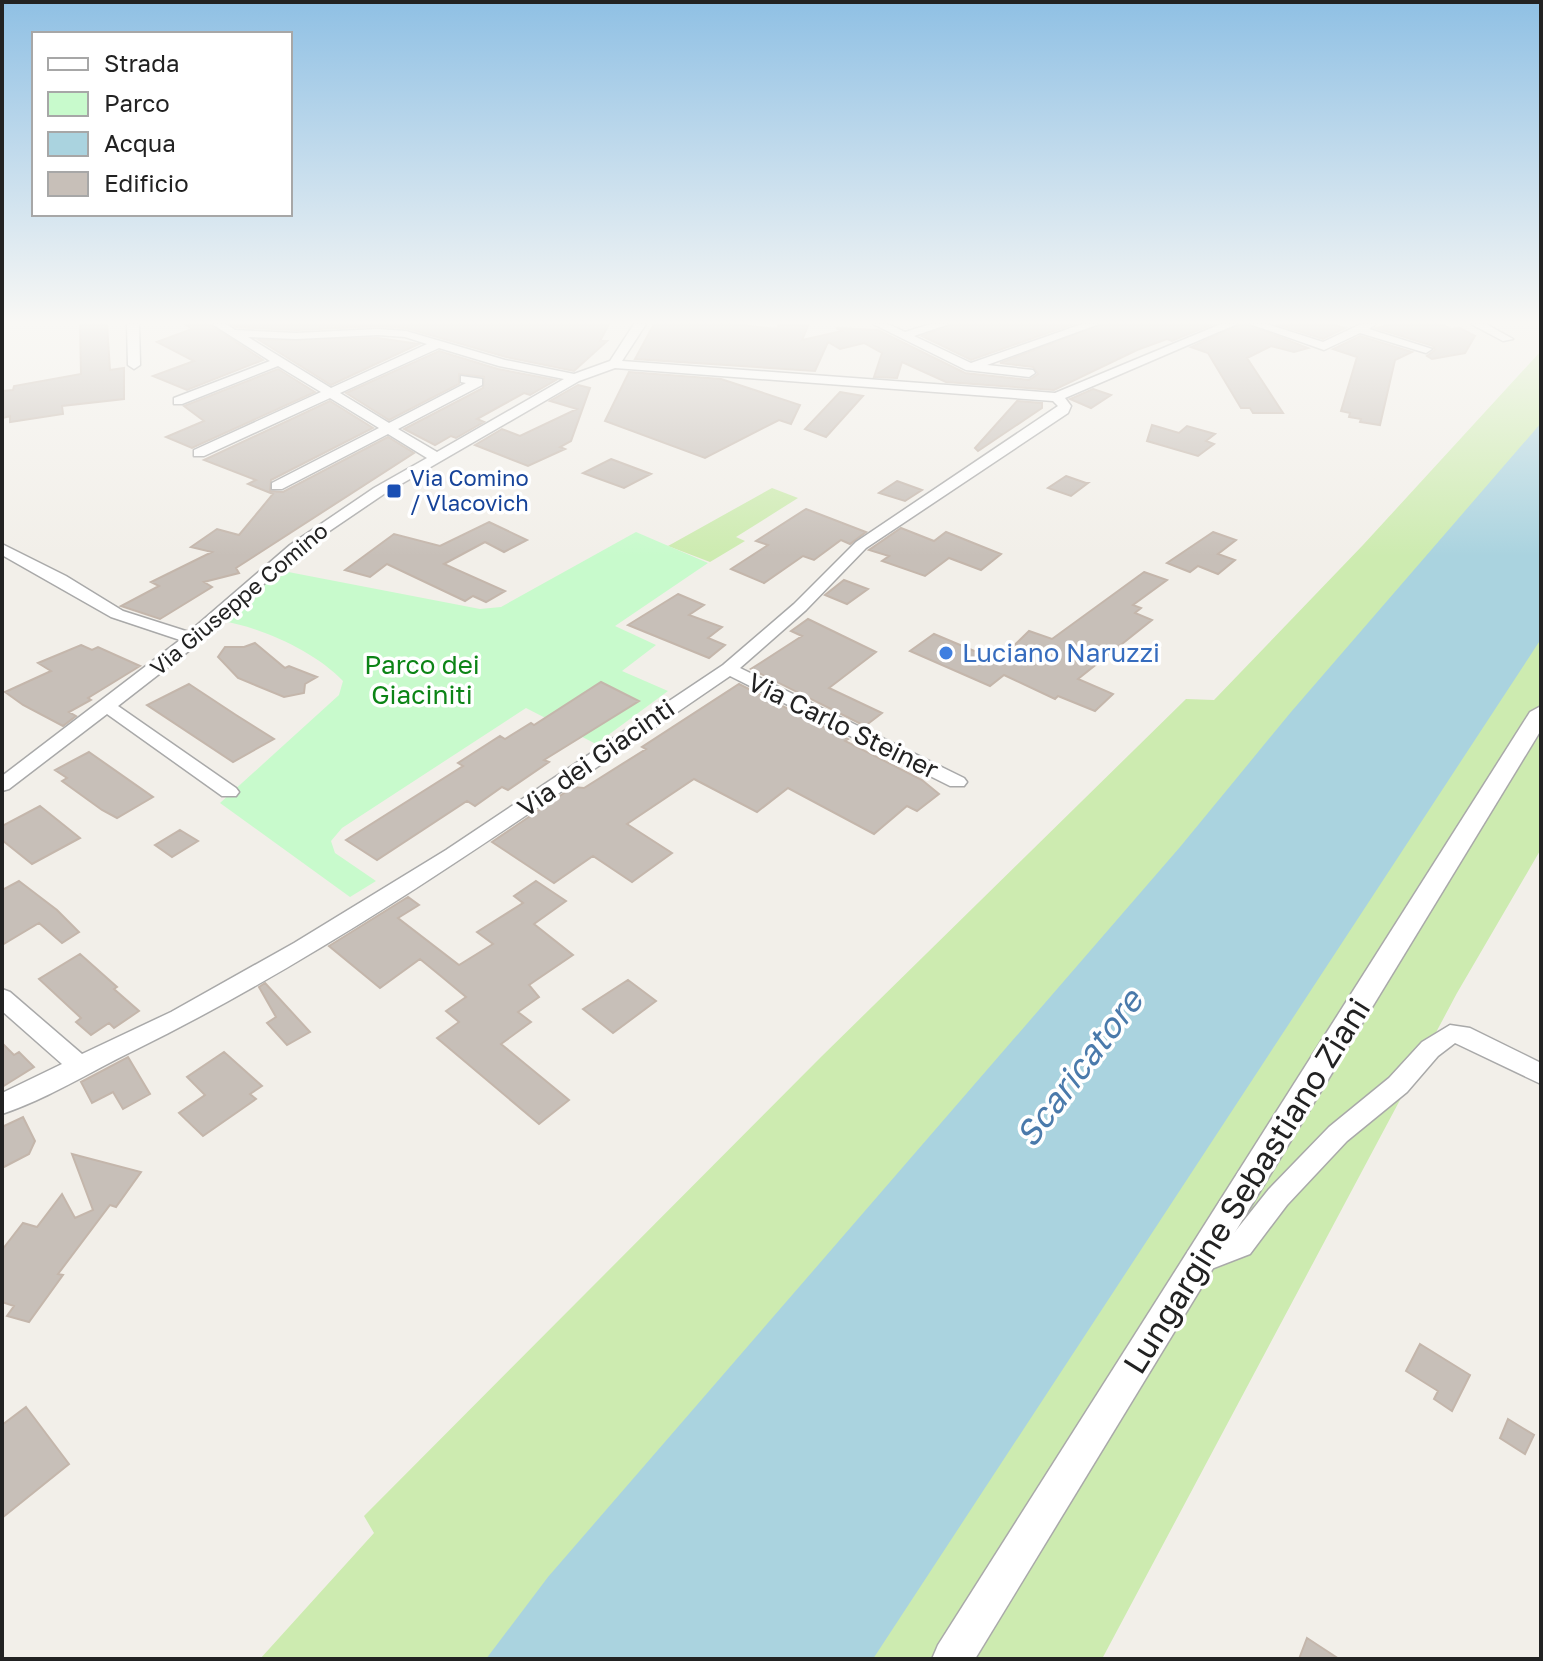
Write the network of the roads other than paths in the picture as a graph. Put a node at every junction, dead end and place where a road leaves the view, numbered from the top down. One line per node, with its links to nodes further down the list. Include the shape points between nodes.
1 (308, 402): 7 (street)
2 (347, 402): 6 (street)
3 (442, 402): 6 (street)
4 (534, 402): 8 (street, Via Giuseppe Comino)
5 (1061, 402): 12 (street, Via dei Giacinti, via 1063,410 861,545)
6 (391, 429): 8 (street); 9 (street)
7 (199, 453)
8 (437, 458): 11 (street, Via Giuseppe Comino, via 295,548)
9 (277, 486)
10 (2, 549): 11 (street, via 117,614)
11 (193, 639): 13 (street, Via Giuseppe Comino)
12 (729, 669): 15 (street, Via Carlo Steiner); 19 (street, Via dei Giacinti, via 302,949)
13 (107, 706): 16 (street, Via Giuseppe Comino); 17 (street)
14 (1541, 712): 22 (street, Lungargine Sebastiano Ziani)
15 (957, 782)
16 (2, 785)
17 (229, 792)
18 (2, 998): 19 (street)
19 (81, 1067): 21 (street, Via dei Giacinti)
20 (1541, 1074): 22 (street, via 1462,1034 1450,1034 1309,1161 1240,1246)
21 (2, 1104)
22 (1201, 1261): 23 (street, Lungargine Sebastiano Ziani)
23 (952, 1659)

